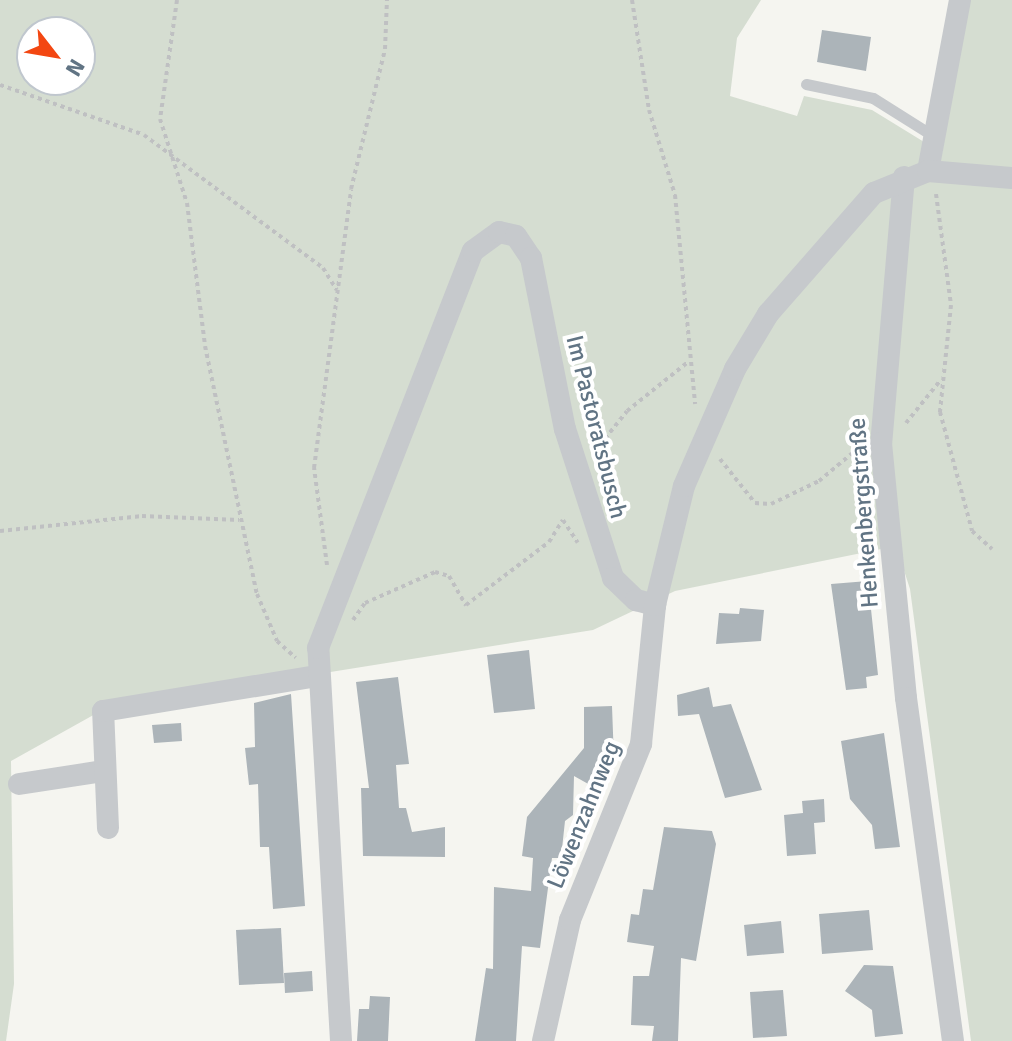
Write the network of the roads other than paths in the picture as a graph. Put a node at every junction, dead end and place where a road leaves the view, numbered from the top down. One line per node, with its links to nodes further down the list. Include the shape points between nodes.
1 (960, 0): 3 (street)
2 (806, 84): 3 (lane, via 873,98)
3 (936, 138): 4 (street)
4 (933, 171): 5 (street); 6 (street)
5 (904, 177): 7 (street, via 874,193 768,314 704,436); 14 (street, Henkenbergstraße, via 881,443 906,698)
6 (1012, 178)
7 (655, 605): 8 (street, Im Pastoratsbusch, via 636,600 613,578 576,469 531,258 516,236 499,232 473,251 341,582 318,648); 13 (street, Löwenzahnweg, via 641,744 570,920)
8 (316, 676): 9 (street, via 103,711); 12 (street, Im Pastoratsbusch, via 336,864)
9 (104, 771): 10 (street); 11 (street)
10 (19, 784)
11 (108, 828)
12 (341, 1041)
13 (543, 1041)
14 (953, 1041)

